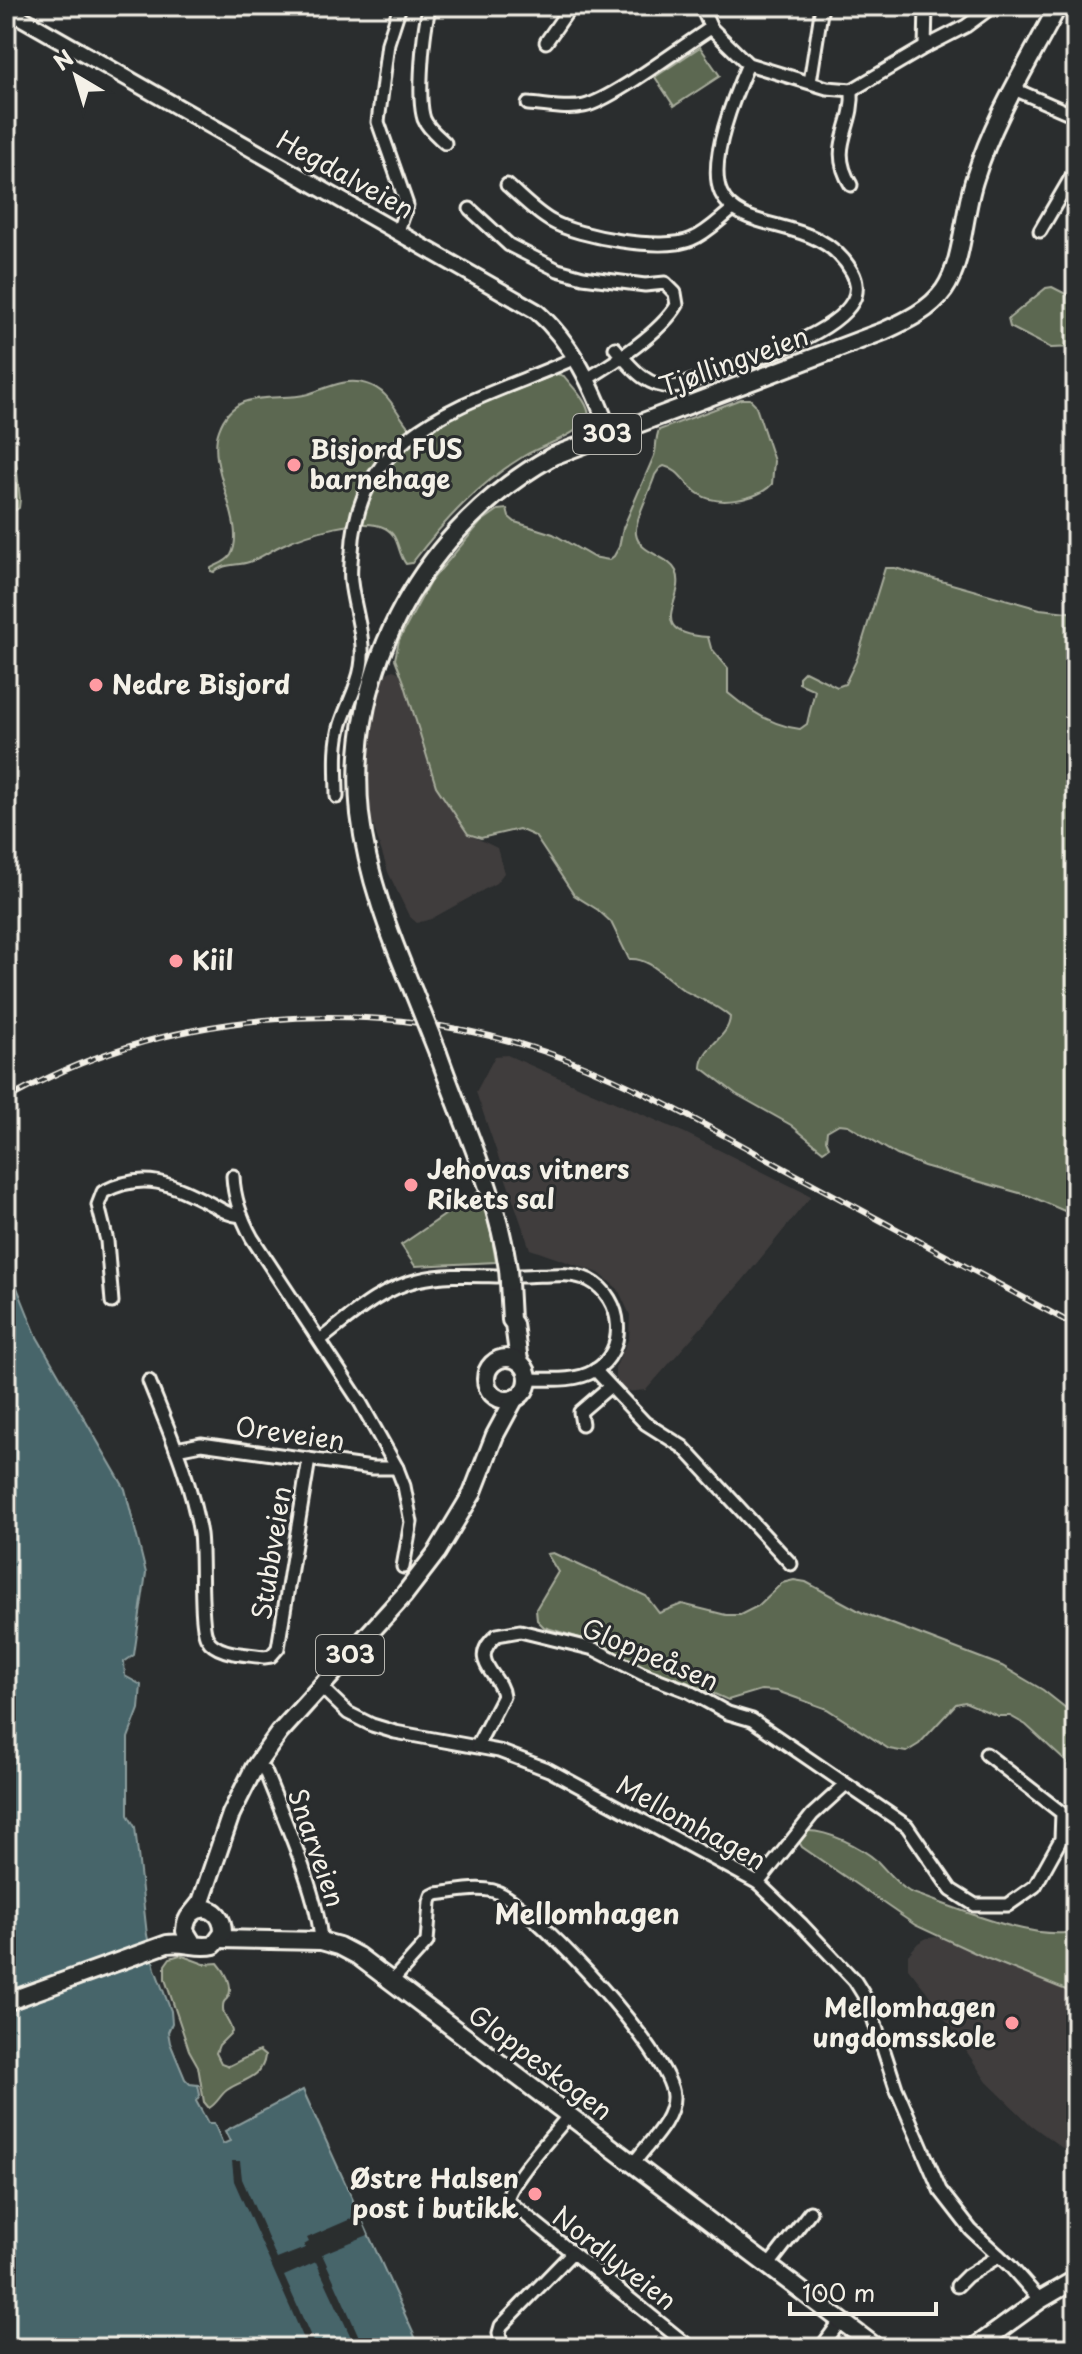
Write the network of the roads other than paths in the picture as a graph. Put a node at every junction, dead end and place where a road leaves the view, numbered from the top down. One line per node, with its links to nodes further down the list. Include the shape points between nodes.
1 (400, 6): 25 (street, via 388,43 378,122 407,205)
2 (430, 6): 19 (street, via 424,24 422,108 427,125)
3 (701, 6): 10 (street)
4 (822, 6): 14 (street)
5 (926, 6): 12 (street)
6 (993, 6): 12 (street)
7 (1058, 6): 15 (main road, Tjøllingveien / 303)
8 (568, 7): 11 (street)
9 (6, 9): 25 (street, Hegdalveien)
10 (711, 28): 13 (street); 17 (street, via 587,106)
11 (546, 42)
12 (925, 47): 16 (street)
13 (748, 64): 14 (street); 24 (street, via 716,170 720,191)
14 (810, 82): 16 (street)
15 (1014, 89): 18 (street); 30 (main road, Tjøllingveien / 303, via 975,177 955,267 927,308 833,351)
16 (852, 90): 22 (street, via 841,157)
17 (528, 104)
18 (1076, 116)
19 (445, 143)
20 (1076, 169): 26 (street)
21 (507, 185): 24 (street, via 566,228 642,243 682,243)
22 (851, 185)
23 (470, 209): 27 (street, via 509,245 558,270 671,287 677,298 675,310)
24 (732, 210): 27 (street, via 829,245 855,279 850,306 811,337 679,386 659,387)
25 (398, 231): 28 (street, Hegdalveien, via 536,311)
26 (1040, 231)
27 (618, 352): 29 (street)
28 (575, 358): 29 (street, Hegdalveien); 31 (street, via 438,417 393,453 362,494 354,522 351,580 361,667 340,727)
29 (587, 379): 30 (street, Hegdalveien)
30 (610, 433): 35 (main road, Tjøllingveien / 303, bridge, via 532,468 449,539 392,626 377,663 361,738 360,816 378,895 493,1199)
31 (337, 797)
32 (233, 1176): 33 (street)
33 (241, 1216): 34 (street, via 151,1181 124,1182 103,1192 98,1205); 36 (street)
34 (112, 1302)
35 (511, 1320): 37 (main road, 303); 38 (main road, 303)
36 (320, 1340): 39 (street, via 369,1302 419,1280 576,1276 599,1288 618,1321 616,1346); 49 (street)
37 (495, 1361): 38 (main road); 43 (main road, 303, via 486,1377)
38 (519, 1361): 40 (main road, 303)
39 (595, 1370): 40 (street, via 580,1377); 42 (street)
40 (528, 1379): 44 (main road, 303)
41 (149, 1381): 47 (street)
42 (609, 1387): 45 (street, via 580,1412); 50 (street, via 645,1423 683,1447)
43 (491, 1392): 44 (main road, via 502,1399); 46 (main road, 303)
44 (515, 1398): 46 (main road, 303)
45 (582, 1424)
46 (495, 1435): 52 (main road, 303, via 472,1494 437,1552)
47 (176, 1449): 48 (street, Oreveien, via 201,1444); 48 (street, Stubbveien, via 200,1536 205,1635 220,1649 264,1657 275,1653 280,1641)
48 (309, 1459): 49 (street, Oreveien)
49 (397, 1468): 51 (street, via 411,1522)
50 (791, 1564)
51 (403, 1567)
52 (321, 1687): 53 (street, Mellomhagen, via 348,1713 372,1725); 57 (main road, 303, via 254,1768)
53 (477, 1746): 56 (street, Gloppeåsen, via 503,1696 485,1653 497,1635 520,1631 594,1649 752,1720); 58 (street, Mellomhagen, via 549,1770)
54 (986, 1754): 56 (street, Gloppeåsen, via 1062,1813 1061,1839 1035,1886 1008,1905 975,1905 951,1890 907,1826)
55 (265, 1771): 64 (street, Snarveien, via 307,1884)
56 (845, 1785): 58 (street, via 812,1815)
57 (210, 1876): 59 (main road, 303); 60 (main road, 303)
58 (758, 1883): 72 (street, Mellomhagen, via 855,1981 868,2002 896,2088 940,2190)
59 (190, 1916): 60 (main road, via 207,1909); 61 (main road, 303); 65 (main road, via 185,1931)
60 (219, 1916): 62 (main road, Gloppeskogen, via 242,1931); 63 (main road, 303, via 224,1927)
61 (171, 1938): 65 (main road); 67 (main road, 303)
62 (268, 1938): 63 (main road, Gloppeskogen); 64 (main road, Gloppeskogen)
63 (220, 1939): 65 (main road, via 209,1947)
64 (321, 1941): 66 (main road, Gloppeskogen, via 358,1956)
65 (193, 1944)
66 (392, 1981): 68 (main road, Gloppeskogen); 69 (street, via 427,1942 432,1896 485,1890 503,1895 535,1919 625,2015 667,2074 673,2095 670,2113)
67 (6, 2002)
68 (569, 2115): 69 (main road, Gloppeskogen); 71 (street, Nordlyveien, via 507,2196 510,2205)
69 (634, 2163): 73 (main road, Gloppeskogen)
70 (810, 2212): 73 (street)
71 (571, 2254): 78 (street, via 501,2326); 79 (street, Nordlyveien)
72 (999, 2256): 75 (street); 76 (street, Mellomhagen)
73 (769, 2265): 77 (main road, Gloppeskogen)
74 (1076, 2279): 76 (main road)
75 (957, 2286)
76 (1040, 2300): 82 (main road)
77 (841, 2320): 80 (street); 81 (main road, Gloppeskogen)
78 (502, 2348)
79 (691, 2348)
80 (821, 2348)
81 (877, 2348)
82 (974, 2348)

